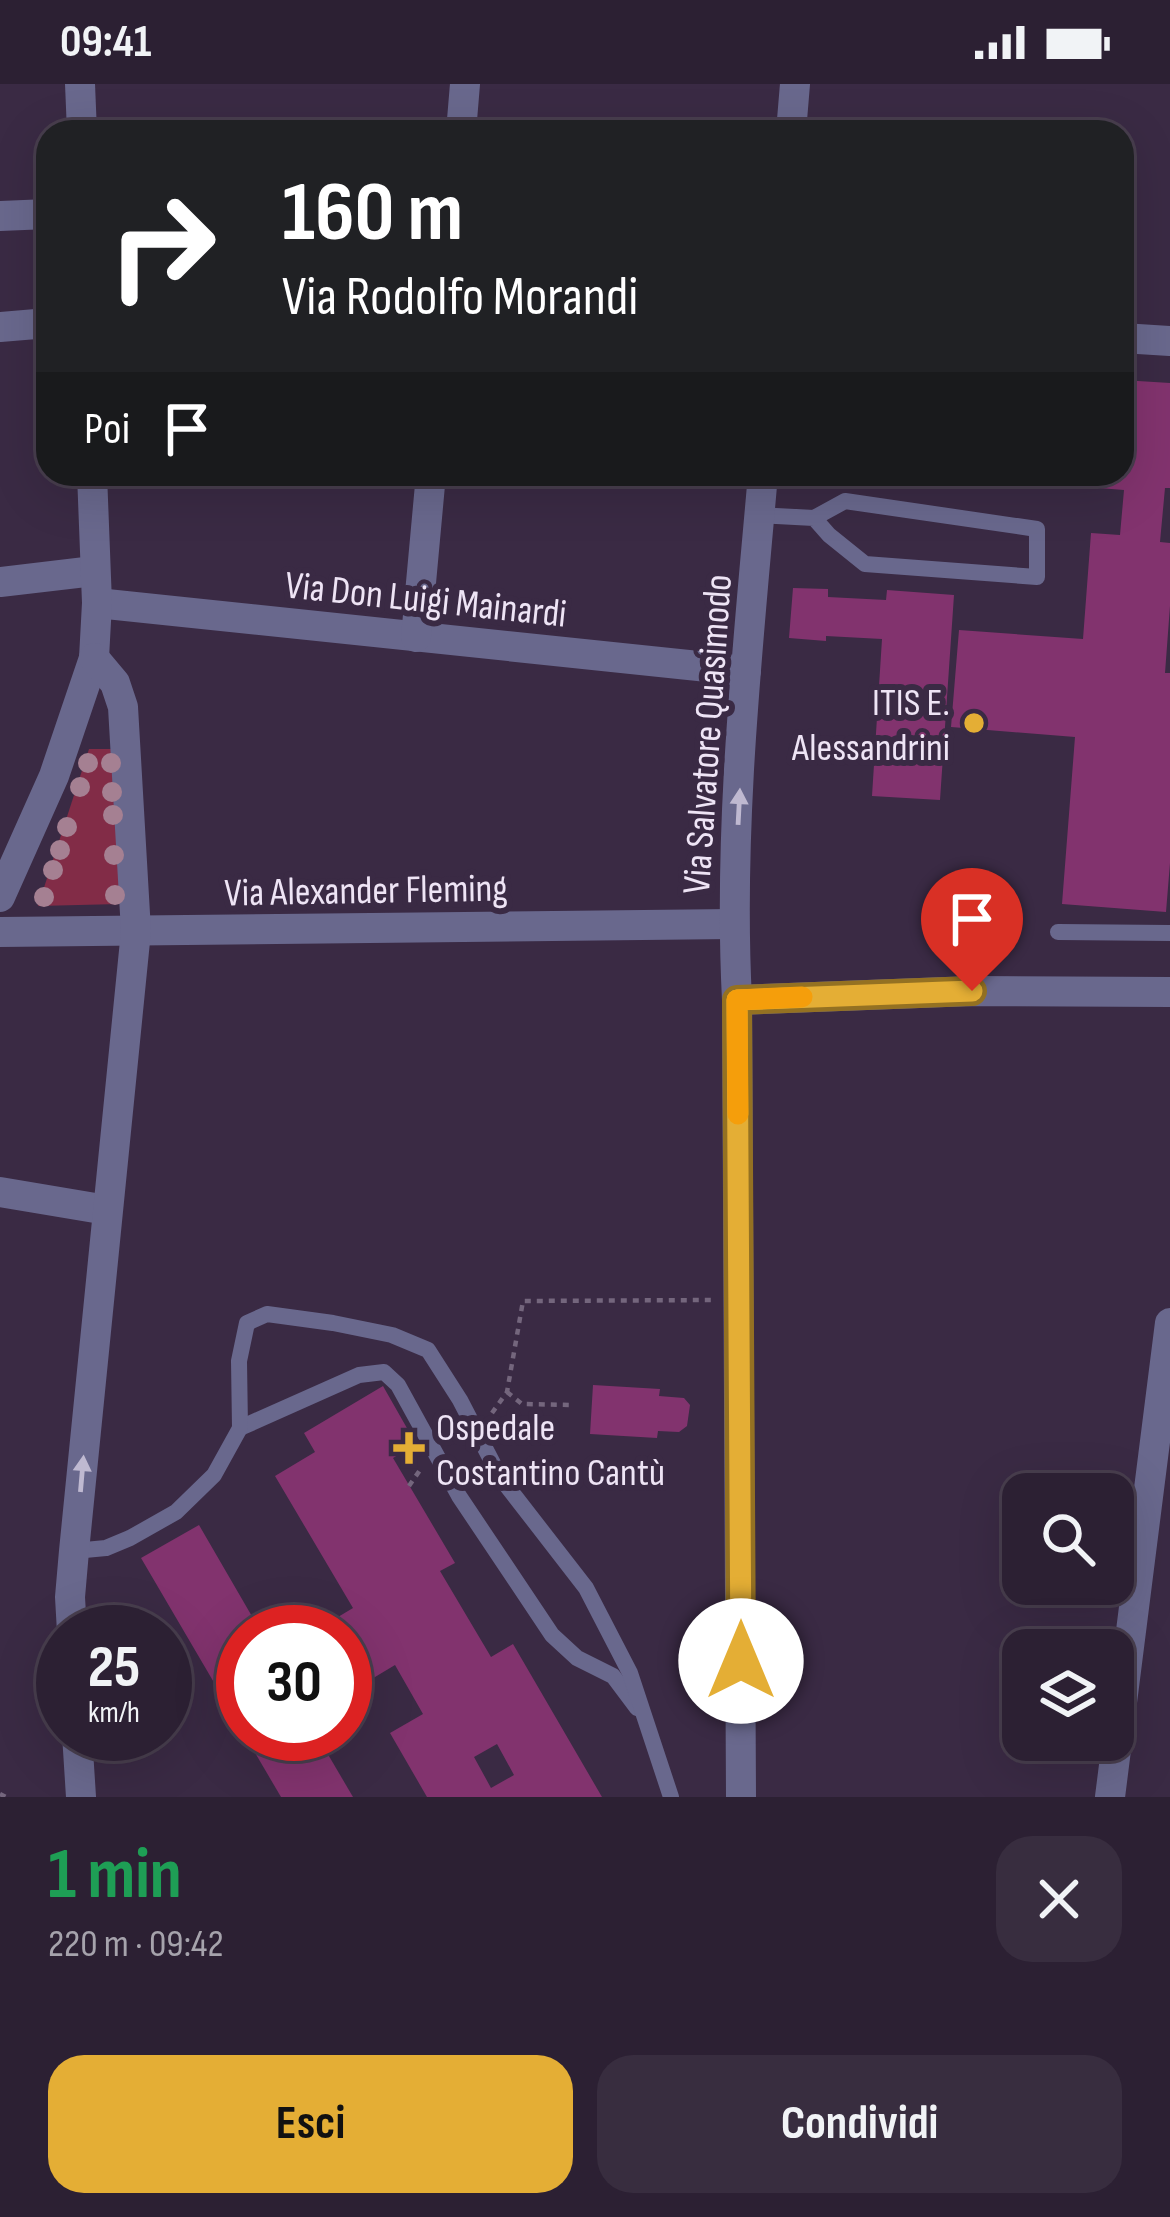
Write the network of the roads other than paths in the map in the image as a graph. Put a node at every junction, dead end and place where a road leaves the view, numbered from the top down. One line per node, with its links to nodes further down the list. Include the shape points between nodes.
1 (80, 84): 4 (street)
2 (466, 84): 5 (street)
3 (795, 84): 6 (street)
4 (82, 120)
5 (462, 120)
6 (792, 120)
7 (36, 214): 8 (street)
8 (0, 216)
9 (36, 324): 10 (street)
10 (0, 327)
11 (1134, 339): 12 (street)
12 (1170, 341)
13 (92, 486): 18 (street)
14 (430, 486): 21 (street)
15 (762, 486): 16 (street, Via Salvatore Quasimodo)
16 (759, 515): 17 (lane); 23 (street, Via Salvatore Quasimodo)
17 (814, 518): 17 (lane, via 845,501 1037,529 1037,577 865,564)
18 (94, 571): 19 (street); 20 (street)
19 (0, 582)
20 (98, 603): 21 (street, Via Don Luigi Mainardi); 22 (street)
21 (416, 637): 23 (street, Via Don Luigi Mainardi)
22 (94, 658): 24 (street); 26 (street, via 123,707)
23 (746, 671): 25 (street, Via Salvatore Quasimodo, one-way to 23)
24 (0, 897)
25 (733, 924): 26 (street, Via Alexander Fleming); 31 (street, Via Salvatore Quasimodo)
26 (136, 931): 27 (street, Via Alexander Fleming); 33 (street)
27 (0, 932)
28 (1058, 932): 29 (lane)
29 (1170, 933)
30 (1170, 992): 31 (street)
31 (737, 1000): 42 (street, Via Salvatore Quasimodo)
32 (0, 1192): 33 (street)
33 (107, 1210): 36 (street, one-way to 33)
34 (1170, 1323): 43 (street)
35 (240, 1428): 36 (lane, via 214,1475 176,1512 106,1548); 38 (lane, via 359,1375 384,1372 552,1635 613,1676); 38 (lane, via 247,1323 267,1314 392,1335 428,1350 500,1477 586,1588)
36 (74, 1551): 37 (street)
37 (70, 1605)
38 (645, 1718): 41 (lane)
39 (79, 1761): 40 (street)
40 (81, 1797)
41 (671, 1797)
42 (741, 1797)
43 (1110, 1797)

